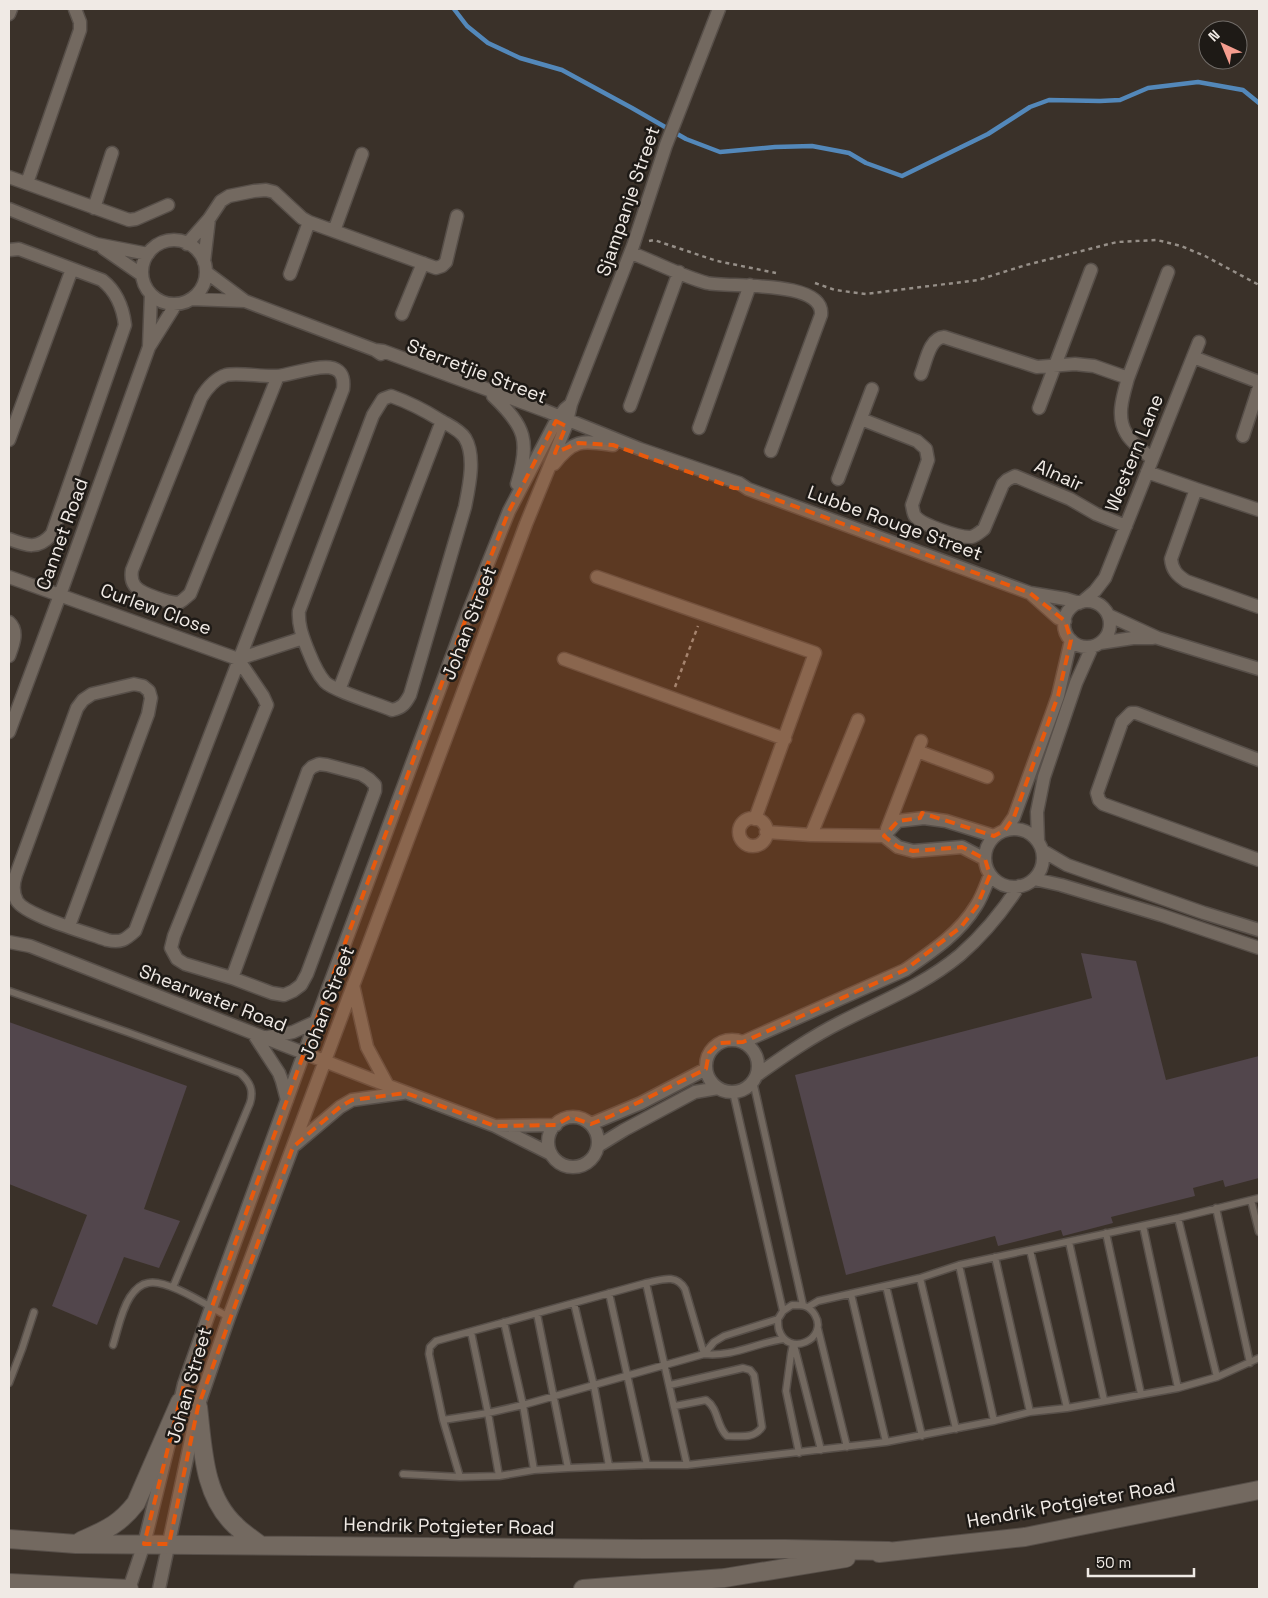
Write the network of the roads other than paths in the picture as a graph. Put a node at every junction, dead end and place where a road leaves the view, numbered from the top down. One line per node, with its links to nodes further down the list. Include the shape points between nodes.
1 (11, 9): 4 (street)
2 (75, 9): 8 (street, via 80,30)
3 (718, 9): 19 (street, Sjampanje Street, via 666,145)
4 (9, 14)
5 (112, 152): 10 (street)
6 (362, 154): 15 (street)
7 (9, 177): 8 (street)
8 (27, 184): 10 (street)
9 (168, 205): 10 (street, via 129,220)
10 (94, 208)
11 (9, 210): 16 (street)
12 (457, 216): 21 (street, via 446,262 436,268)
13 (209, 219): 14 (street, via 216,206 229,196 266,190 274,192); 17 (street); 22 (street)
14 (309, 222): 15 (street); 28 (street)
15 (334, 231): 21 (street)
16 (96, 244): 20 (street); 27 (street)
17 (187, 244): 20 (street, via 174,240 164,242); 22 (street, via 200,253)
18 (9, 250): 23 (street, via 19,249)
19 (632, 250): 25 (street); 51 (street, Sjampanje Street)
20 (148, 254): 27 (street)
21 (422, 263): 34 (street)
22 (205, 267): 31 (street, via 203,284); 32 (street, Sterretjie Street)
23 (72, 269): 54 (street); 66 (street, via 109,285 123,310 125,325 52,534 37,545 25,545)
24 (1090, 270): 39 (street)
25 (679, 272): 29 (street, via 707,283); 47 (street)
26 (1168, 272): 42 (street)
27 (142, 274): 30 (street)
28 (290, 274)
29 (750, 285): 52 (street); 56 (street, via 794,291 815,301 821,310)
30 (151, 294): 33 (street, via 159,301); 36 (street, Cannet Road)
31 (191, 299): 32 (street, Sterretjie Street); 33 (street)
32 (245, 301): 37 (street, Sterretjie Street)
33 (176, 304): 36 (street, Cannet Road)
34 (402, 314)
35 (1199, 342): 38 (street, Western Lane)
36 (149, 347): 71 (street, Cannet Road)
37 (375, 350): 46 (street, Sterretjie Street); 51 (street, Sterretjie Street, via 546,411)
38 (1193, 357): 43 (street); 57 (street, Western Lane)
39 (1055, 366): 40 (street, via 1037,367 940,337 933,342); 42 (street, via 1094,366); 48 (street)
40 (921, 374)
41 (278, 376): 41 (street, via 227,375 208,386 132,570 134,586 142,592 171,602 179,602 190,594); 82 (street, via 328,367 337,369 344,382)
42 (1128, 378): 57 (street, via 1122,402 1123,426 1127,435)
43 (1259, 382)
44 (1259, 386): 53 (street)
45 (872, 389): 49 (street)
46 (493, 396): 51 (street, Sterretjie Street); 64 (street, Johan Street, via 519,424 524,439 524,455)
47 (630, 406)
48 (1039, 408)
49 (861, 419): 59 (street); 65 (street, Alnair, via 917,441 926,449 928,460 912,505 921,522 957,536 978,534 984,529 1003,484 1015,476)
50 (442, 421): 77 (street, via 391,396 383,399 377,407 299,611); 85 (street); 85 (street, via 464,437 471,479 410,696 404,705 392,710)
51 (562, 421): 55 (street, Lubbe Rouge Street); 60 (street, Johan Street); 61 (street, Lubbe Rouge Street); 64 (street, Johan Street)
52 (699, 428)
53 (1243, 436)
54 (9, 440)
55 (613, 445): 60 (street, Johan Street, via 589,442 570,446); 61 (street, Lubbe Rouge Street, via 734,488)
56 (771, 451)
57 (1152, 459): 58 (street, Western Lane)
58 (1147, 472): 62 (street); 65 (street, Western Lane)
59 (838, 479)
60 (543, 481): 109 (street, Johan Street)
61 (748, 489): 70 (street, Lubbe Rouge Street)
62 (1196, 489): 63 (street); 73 (street, via 1171,559 1172,568 1186,581)
63 (1259, 510)
64 (509, 511): 111 (street, Johan Street)
65 (1126, 526): 69 (street, Western Lane)
66 (9, 539)
67 (9, 577): 71 (street, Curlew Close)
68 (597, 577): 88 (street, via 816,653)
69 (1104, 578): 72 (street, Western Lane); 74 (street, Western Lane)
70 (1030, 593): 72 (street, Lubbe Rouge Street); 75 (street, Lubbe Rouge Street)
71 (60, 595): 82 (street, Curlew Close); 87 (street, Cannet Road)
72 (1081, 603): 74 (street, via 1098,604); 75 (street, via 1069,611)
73 (1259, 607)
74 (1107, 612): 78 (street); 80 (street, via 1109,631 1106,638)
75 (1065, 621): 79 (street)
76 (9, 622): 81 (street, via 15,633)
77 (303, 638): 82 (street); 85 (street, via 320,675 327,684)
78 (1158, 638): 80 (street, via 1134,638); 84 (street)
79 (1070, 640): 80 (street, via 1084,647); 93 (street, via 1058,696 1014,817)
80 (1096, 645): 96 (street, via 1076,683 1044,776 1037,812)
81 (9, 656)
82 (238, 659): 102 (street, via 135,931 126,940 118,942); 108 (street, via 268,705 171,948 177,959 185,964)
83 (564, 659): 88 (street)
84 (1259, 669)
85 (339, 690)
86 (858, 720): 94 (street)
87 (9, 732)
88 (786, 738): 91 (street)
89 (1259, 760): 98 (street, via 1131,713 1122,722 1097,793 1103,804)
90 (987, 777): 95 (street, via 919,746)
91 (755, 819): 92 (street, via 763,824); 92 (street, via 746,820 740,827 741,840 748,845 757,845 764,840)
92 (766, 832): 94 (street)
93 (999, 833): 95 (street, via 924,818 898,821); 96 (street, via 1017,829 1025,831); 97 (street, via 986,851)
94 (812, 835): 95 (street)
95 (884, 836): 97 (street, via 898,847 913,851 962,847)
96 (1040, 846): 100 (street, via 1042,865); 103 (street, via 1067,865)
97 (985, 859): 99 (street)
98 (1259, 860)
99 (990, 875): 101 (street, via 1003,885); 113 (street, via 976,906 961,927 905,970)
100 (1034, 879): 101 (street); 107 (street, via 1161,915)
101 (1020, 886): 117 (street, via 974,942 926,980 811,1038)
102 (69, 926): 102 (street, via 36,915 18,903 13,885 16,874 77,708 92,694 134,684 143,686 149,691 150,706)
103 (1259, 930)
104 (9, 932): 106 (street, Shearwater Road)
105 (9, 942): 106 (street, Shearwater Road)
106 (30, 946): 112 (street, Shearwater Road)
107 (1259, 948)
108 (232, 978): 108 (street, via 284,995 301,984 375,791 370,779 319,764 308,771)
109 (354, 985): 115 (street, Johan Street); 118 (street, via 367,1047)
110 (9, 991): 143 (lane, via 240,1073 250,1084 250,1103)
111 (315, 1022): 112 (street, via 294,1032); 114 (street, Johan Street)
112 (259, 1036): 114 (street, Shearwater Road); 122 (street, via 282,1081)
113 (743, 1042): 116 (street, via 728,1040 714,1047); 117 (street, via 754,1052 758,1067)
114 (304, 1053): 115 (street, Shearwater Road); 122 (street, Johan Street)
115 (325, 1061): 118 (street, Shearwater Road); 127 (street, Johan Street)
116 (706, 1069): 119 (street); 124 (street, via 641,1103)
117 (755, 1078): 121 (street, via 747,1087); 147 (lane)
118 (388, 1086): 120 (street, Shearwater Road)
119 (718, 1088): 121 (street); 126 (street, via 695,1092)
120 (406, 1092): 125 (street, Shearwater Road); 127 (street, via 347,1102)
121 (733, 1092): 149 (lane)
122 (287, 1100): 148 (street, Johan Street)
123 (556, 1124): 124 (street, via 570,1117); 125 (street, Shearwater Road); 128 (street, via 549,1138)
124 (591, 1124): 126 (street)
125 (495, 1126): 128 (street, Shearwater Road)
126 (598, 1146): 128 (street, via 591,1160 577,1167 562,1164)
127 (293, 1147): 152 (street, Johan Street)
128 (551, 1154)
129 (1259, 1198): 130 (lane)
130 (1251, 1200): 131 (lane); 134 (lane)
131 (1216, 1208): 132 (lane); 162 (lane)
132 (1178, 1218): 133 (lane); 165 (lane)
133 (1143, 1226): 135 (lane); 169 (lane)
134 (1259, 1232)
135 (1106, 1233): 136 (lane); 170 (lane)
136 (1069, 1242): 137 (lane); 172 (lane)
137 (1030, 1250): 138 (lane); 177 (lane)
138 (995, 1257): 139 (lane); 178 (lane)
139 (959, 1265): 140 (lane); 181 (lane)
140 (920, 1278): 142 (lane); 182 (lane)
141 (646, 1283): 144 (lane); 160 (lane, via 674,1278 681,1282); 163 (lane)
142 (886, 1286): 145 (lane); 183 (lane)
143 (173, 1287): 148 (lane); 159 (lane, via 153,1282 137,1289 124,1309)
144 (609, 1293): 146 (lane); 164 (lane)
145 (851, 1294): 147 (lane); 184 (lane)
146 (574, 1303): 151 (lane); 168 (lane)
147 (805, 1306): 149 (lane, via 792,1306); 155 (lane, via 812,1310)
148 (211, 1308): 152 (lane); 173 (street, Johan Street)
149 (784, 1311): 153 (lane)
150 (34, 1312): 166 (lane)
151 (537, 1314): 154 (lane); 171 (lane)
152 (229, 1317): 176 (street, Johan Street)
153 (778, 1318): 157 (lane); 160 (lane, via 724,1336)
154 (504, 1322): 156 (lane); 174 (lane)
155 (818, 1329): 158 (lane, via 804,1344); 185 (lane)
156 (471, 1332): 179 (lane); 180 (lane, via 436,1341 430,1347)
157 (784, 1339): 158 (lane); 160 (lane, via 729,1354)
158 (794, 1344): 186 (lane); 187 (lane, via 786,1391)
159 (113, 1345)
160 (704, 1354): 163 (lane)
161 (1259, 1358): 162 (lane)
162 (1250, 1362): 165 (lane)
163 (665, 1365): 164 (lane); 167 (lane)
164 (628, 1376): 168 (lane); 188 (lane)
165 (1217, 1377): 169 (lane)
166 (9, 1383)
167 (670, 1385): 175 (lane); 175 (lane, via 743,1368 750,1370 754,1375 762,1427 751,1436 727,1436 720,1428 714,1408 706,1400)
168 (594, 1386): 171 (lane); 190 (lane)
169 (1178, 1388): 170 (lane)
170 (1141, 1394): 172 (lane)
171 (554, 1397): 174 (lane); 191 (lane)
172 (1104, 1400): 177 (lane)
173 (180, 1402): 198 (main road, via 129,1513 114,1526); 199 (street, Johan Street)
174 (523, 1405): 179 (lane); 192 (lane)
175 (674, 1406): 189 (lane)
176 (198, 1407): 200 (street, Johan Street); 201 (main road, via 205,1464 212,1490 221,1509 235,1526)
177 (1067, 1408): 178 (lane)
178 (1030, 1412): 181 (lane)
179 (488, 1413): 180 (lane); 194 (lane)
180 (444, 1420): 195 (lane)
181 (994, 1421): 182 (lane)
182 (956, 1429): 183 (lane)
183 (922, 1436): 184 (lane)
184 (886, 1442): 185 (lane)
185 (847, 1447): 186 (lane)
186 (821, 1450): 187 (lane)
187 (799, 1453): 189 (lane)
188 (647, 1465): 189 (lane); 190 (lane)
189 (687, 1465)
190 (609, 1466): 191 (lane)
191 (568, 1468): 192 (lane)
192 (534, 1470): 194 (lane)
193 (403, 1474): 195 (lane)
194 (499, 1476): 195 (lane)
195 (460, 1477)
196 (1259, 1490): 202 (main road, Hendrik Potgieter Road, via 1025,1537)
197 (9, 1539): 198 (main road, Hendrik Potgieter Road)
198 (76, 1544): 199 (main road, Hendrik Potgieter Road)
199 (144, 1544): 200 (main road, Hendrik Potgieter Road); 205 (street, Johan Street)
200 (169, 1544): 201 (main road, Hendrik Potgieter Road); 206 (street, Johan Street)
201 (260, 1545): 202 (main road, Hendrik Potgieter Road)
202 (889, 1551): 207 (main road, Hendrik Potgieter Road, via 724,1578)
203 (9, 1583): 204 (main road)
204 (68, 1588): 205 (main road)
205 (129, 1589)
206 (159, 1589)
207 (583, 1589)

